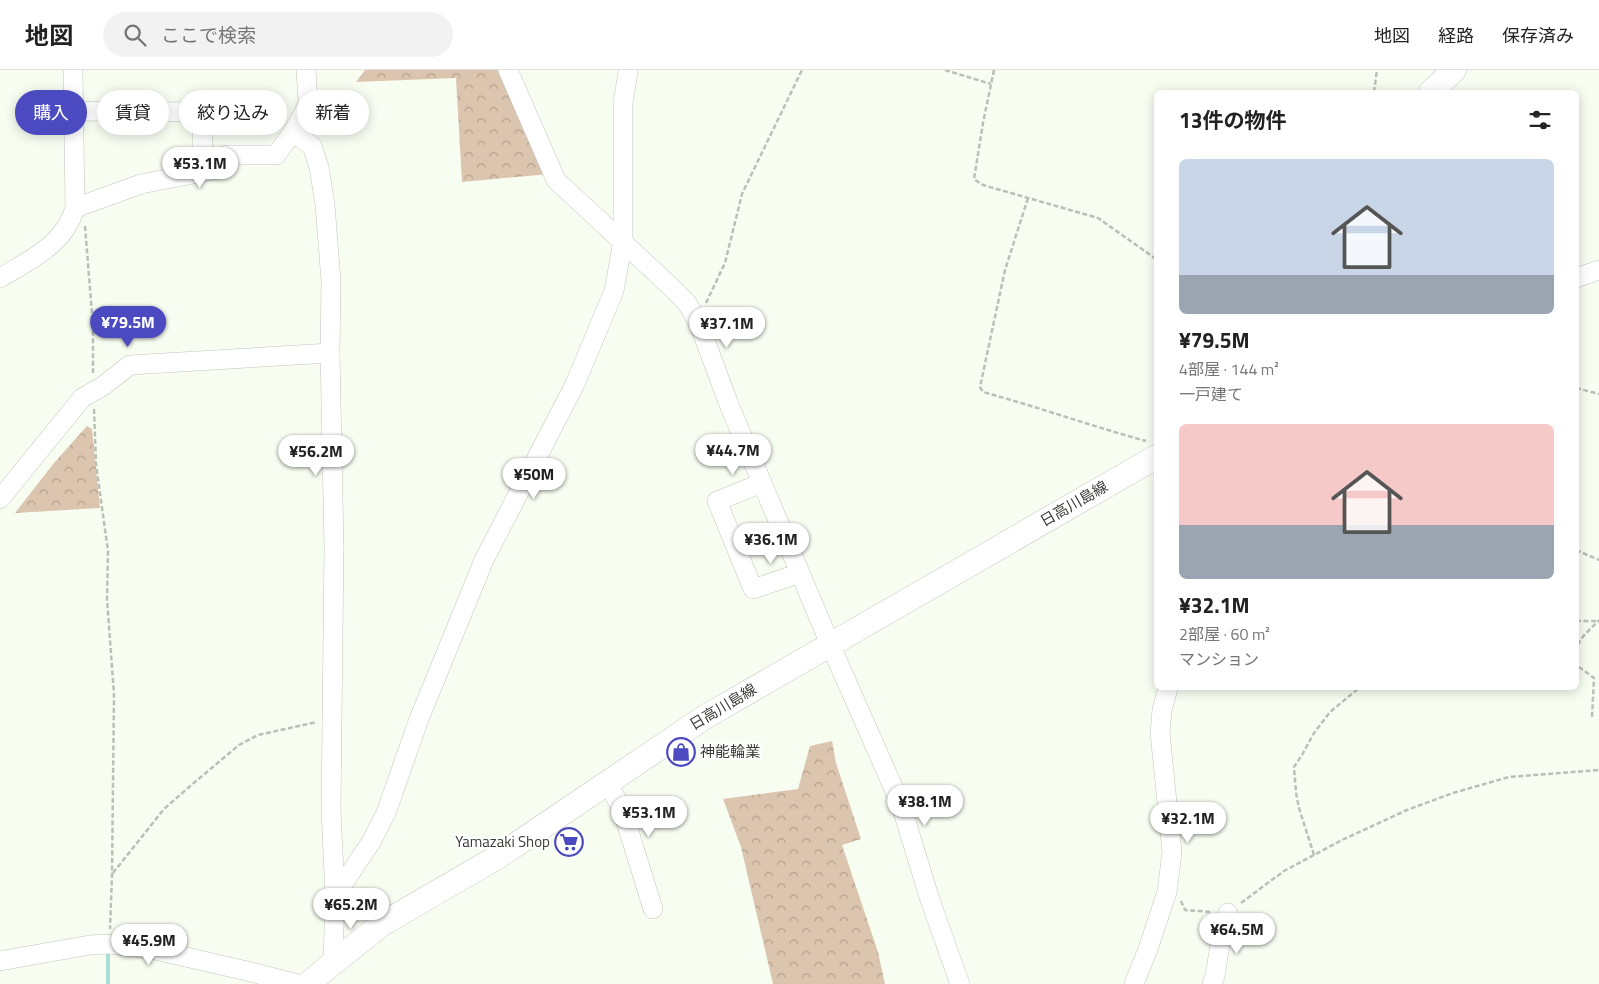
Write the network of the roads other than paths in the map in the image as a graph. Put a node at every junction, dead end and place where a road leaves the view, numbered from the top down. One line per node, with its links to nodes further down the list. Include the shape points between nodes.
1 (73, 70): 6 (street)
2 (306, 70): 9 (street, via 307,107)
3 (508, 70): 13 (street, via 556,180)
4 (1454, 70): 7 (main road)
5 (628, 72): 13 (street, via 623,112)
6 (74, 90)
7 (1433, 90)
8 (87, 111): 11 (street, via 202,112)
9 (293, 132): 11 (street, via 276,155 227,156 224,168); 17 (street, via 312,146 319,167 331,281)
10 (76, 135): 12 (street)
11 (203, 171): 12 (street, via 141,184)
12 (79, 206): 16 (street, via 64,232 44,252)
13 (623, 241): 19 (street, via 687,303 698,322); 25 (street, via 614,290 575,384 484,560 419,719 386,812 371,842)
14 (1599, 270): 15 (street)
15 (1579, 277)
16 (0, 278)
17 (330, 353): 20 (street, via 130,365 82,398); 25 (street)
18 (1154, 450): 22 (main road, 日高川島線)
19 (762, 483): 21 (street); 21 (street, via 717,501 753,589)
20 (0, 499)
21 (800, 573): 22 (street)
22 (830, 644): 24 (main road, 日高川島線, via 705,716); 32 (street, via 901,805)
23 (1167, 690): 33 (street, via 1160,733 1172,852 1167,892)
24 (607, 782): 26 (street, via 622,809); 29 (main road, 日高川島線, via 499,856 382,924)
25 (335, 896): 29 (street)
26 (653, 909)
27 (1228, 913): 34 (street)
28 (0, 961): 30 (street, via 109,944 151,949)
29 (333, 963): 31 (main road, 日高川島線)
30 (298, 984)
31 (308, 984)
32 (960, 984)
33 (1134, 984)
34 (1212, 984)

